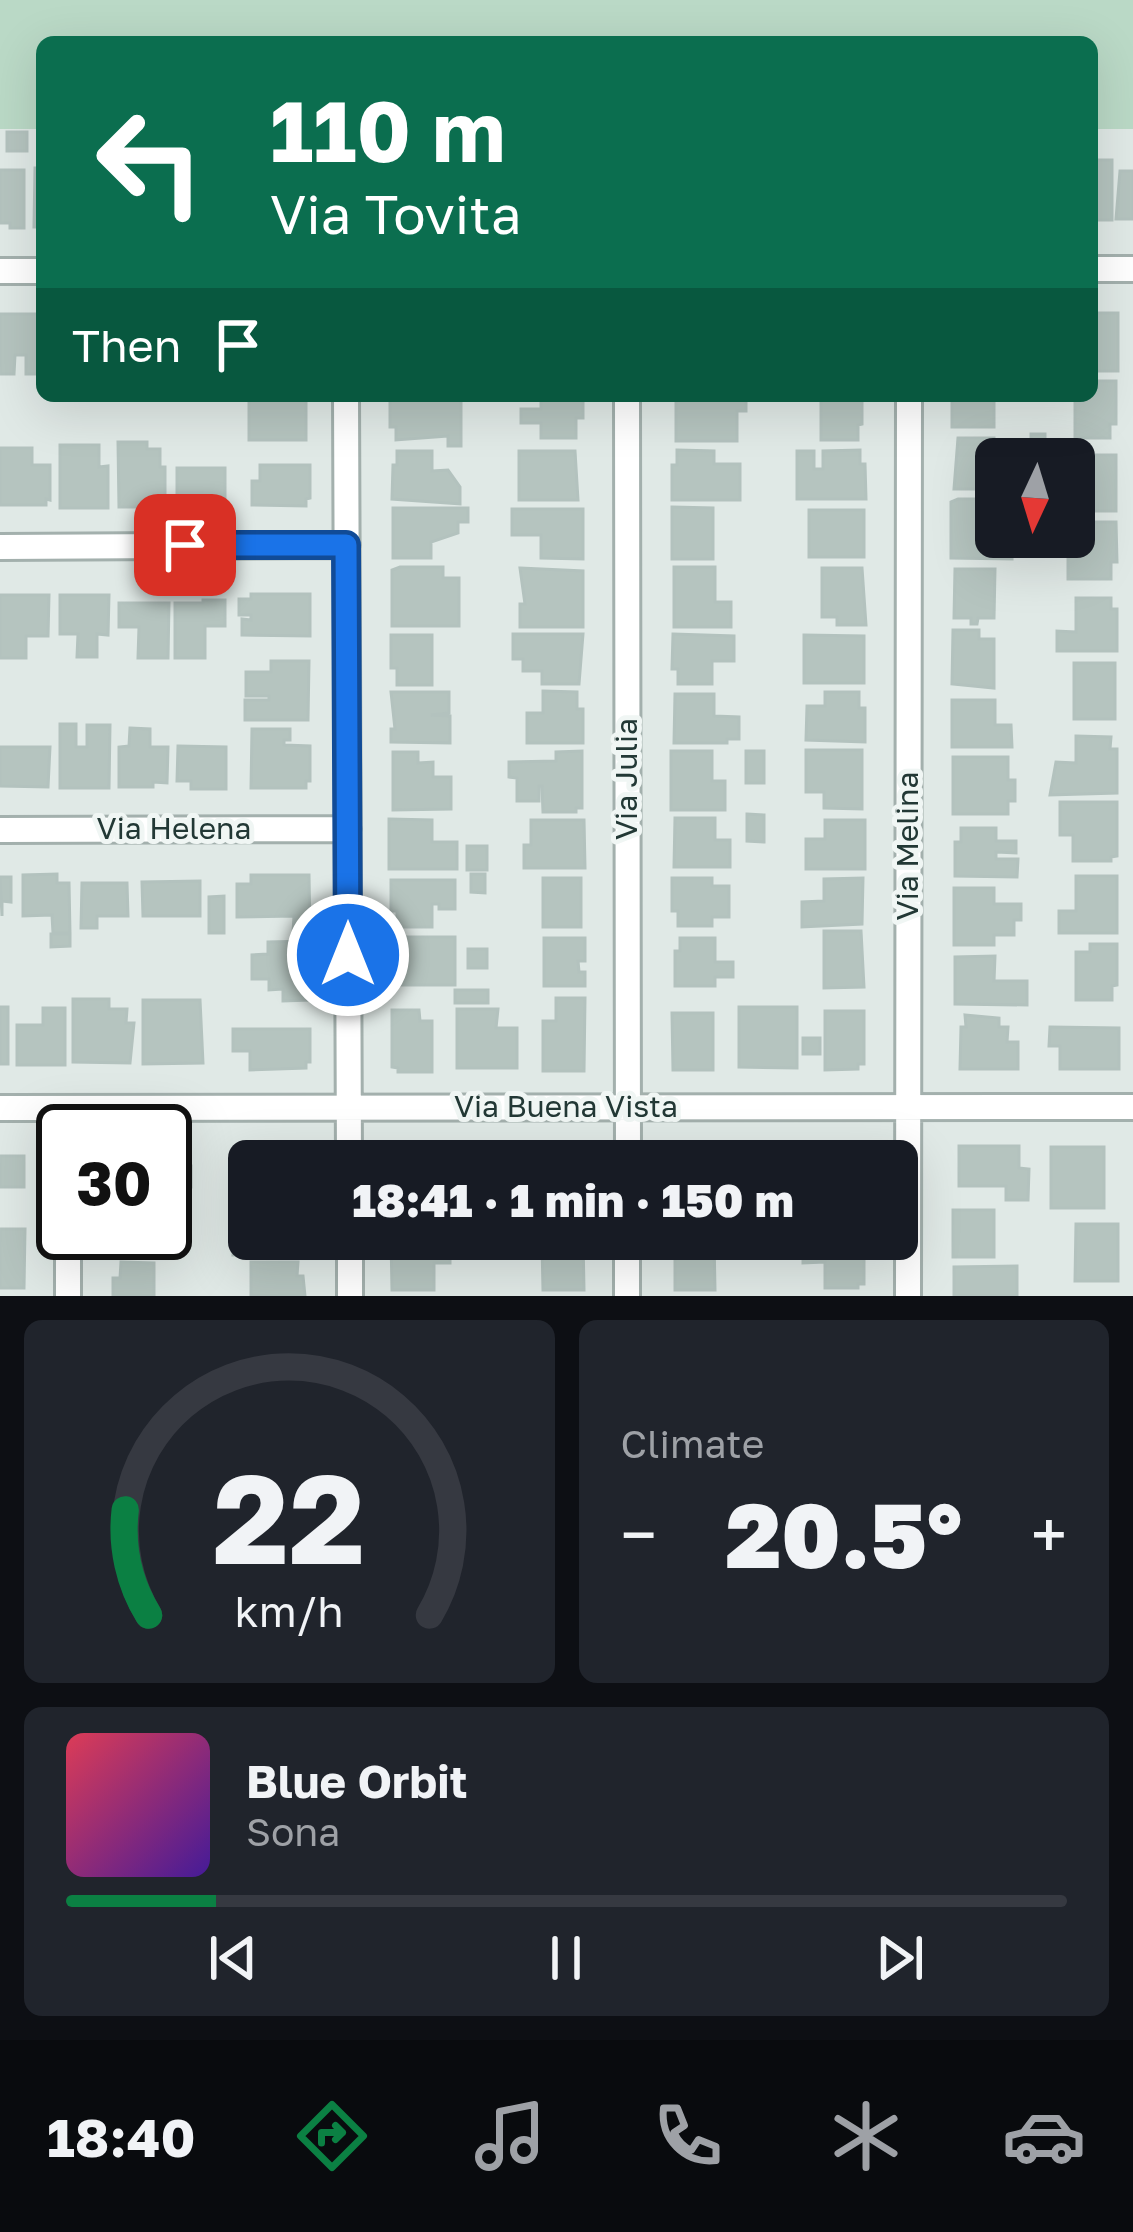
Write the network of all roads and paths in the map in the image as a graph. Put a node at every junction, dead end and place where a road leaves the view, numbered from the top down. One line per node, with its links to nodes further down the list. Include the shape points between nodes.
1 (1133, 268): 2 (street)
2 (1098, 269)
3 (0, 271): 4 (street)
4 (36, 271)
5 (346, 402): 8 (street)
6 (627, 402): 13 (street, Via Julia)
7 (909, 402): 12 (street, Via Melina)
8 (346, 545): 9 (street); 10 (street)
9 (0, 547)
10 (348, 829): 11 (street, Via Helena); 16 (street)
11 (0, 830)
12 (908, 1106): 13 (street, Via Buena Vista); 14 (street, Via Buena Vista); 27 (street, Via Melina)
13 (627, 1107): 16 (street, Via Buena Vista); 20 (street, Via Julia)
14 (1133, 1107)
15 (0, 1108): 17 (street, Via Buena Vista)
16 (349, 1109): 18 (street, Via Buena Vista); 19 (street)
17 (36, 1114)
18 (192, 1115)
19 (349, 1140)
20 (628, 1140)
21 (68, 1260): 24 (street)
22 (350, 1260): 25 (street)
23 (628, 1260): 26 (street)
24 (68, 1296)
25 (350, 1296)
26 (627, 1296)
27 (908, 1296)

